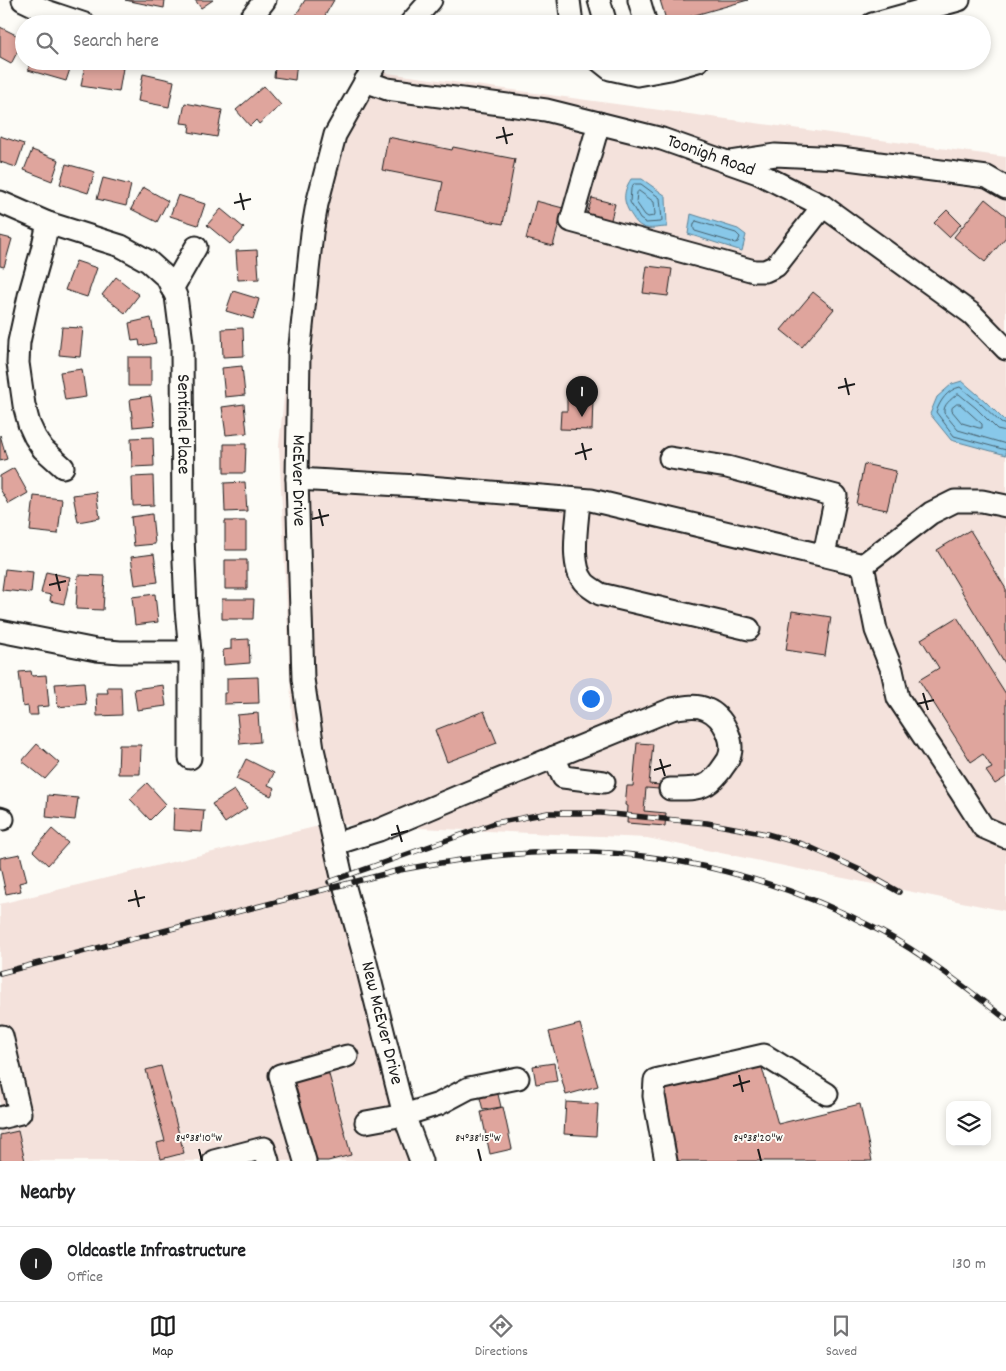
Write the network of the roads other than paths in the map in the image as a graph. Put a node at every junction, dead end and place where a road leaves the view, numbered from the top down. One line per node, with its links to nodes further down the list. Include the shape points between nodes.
1 (23, 0): 8 (street)
2 (264, 0): 9 (street)
3 (431, 0): 10 (street)
4 (569, 0): 11 (street)
5 (599, 0): 12 (street)
6 (639, 0): 13 (street)
7 (959, 0): 14 (street)
8 (58, 15)
9 (253, 15)
10 (418, 15)
11 (571, 15)
12 (603, 15)
13 (643, 15)
14 (905, 15)
15 (372, 70): 18 (street, McEver Drive)
16 (614, 70): 17 (street, via 637,75)
17 (648, 70)
18 (365, 81): 19 (street, Toonigh Road, via 387,89 546,110); 30 (street, McEver Drive, via 335,135 312,233 299,354)
19 (599, 123): 20 (street, Toonigh Road, via 662,139); 23 (street, via 571,221 754,271 765,271 776,266)
20 (727, 162): 21 (street, via 775,155 840,158 987,176); 23 (street, Toonigh Road, via 758,173)
21 (1006, 188)
22 (0, 202): 24 (street, Sentinel Place)
23 (823, 206): 27 (street, Toonigh Road, via 972,314)
24 (48, 223): 26 (street, Sentinel Place, via 122,246 148,260 167,278); 29 (street, via 19,342 18,363 29,424 35,437)
25 (196, 247): 26 (street)
26 (172, 289): 37 (street, Sentinel Place, via 176,296 182,343 183,537)
27 (1003, 341)
28 (670, 458): 33 (street, via 727,467 836,496)
29 (63, 467)
30 (298, 479): 31 (street); 43 (street, McEver Drive, via 302,679 313,749)
31 (579, 500): 33 (street, via 605,503); 35 (street, via 575,557 584,583 600,594)
32 (1006, 506): 34 (street, via 982,500 955,501 931,513)
33 (824, 555): 34 (street)
34 (863, 565): 42 (street, via 876,630 892,670 898,698 983,827)
35 (749, 629)
36 (0, 632): 37 (street, via 96,650)
37 (190, 652): 39 (street, Sentinel Place)
38 (554, 757): 40 (street, via 563,777); 41 (street, via 672,709 705,708 723,723 731,741 729,759 705,785); 43 (street, via 378,830)
39 (190, 758)
40 (604, 782)
41 (670, 788)
42 (1006, 837)
43 (335, 844): 44 (street, McEver Drive)
44 (344, 885): 49 (street, New McEver Drive)
45 (2, 1036): 50 (street, via 20,1113)
46 (347, 1056): 54 (street, via 280,1075)
47 (518, 1078): 49 (street, via 468,1088 439,1104)
48 (827, 1094): 56 (street, via 764,1054 655,1080 654,1096)
49 (404, 1116): 51 (street); 55 (street, New McEver Drive)
50 (0, 1118)
51 (366, 1122)
52 (214, 1161): 53 (street, via 264,1148)
53 (268, 1161)
54 (304, 1161)
55 (421, 1161)
56 (666, 1161)

